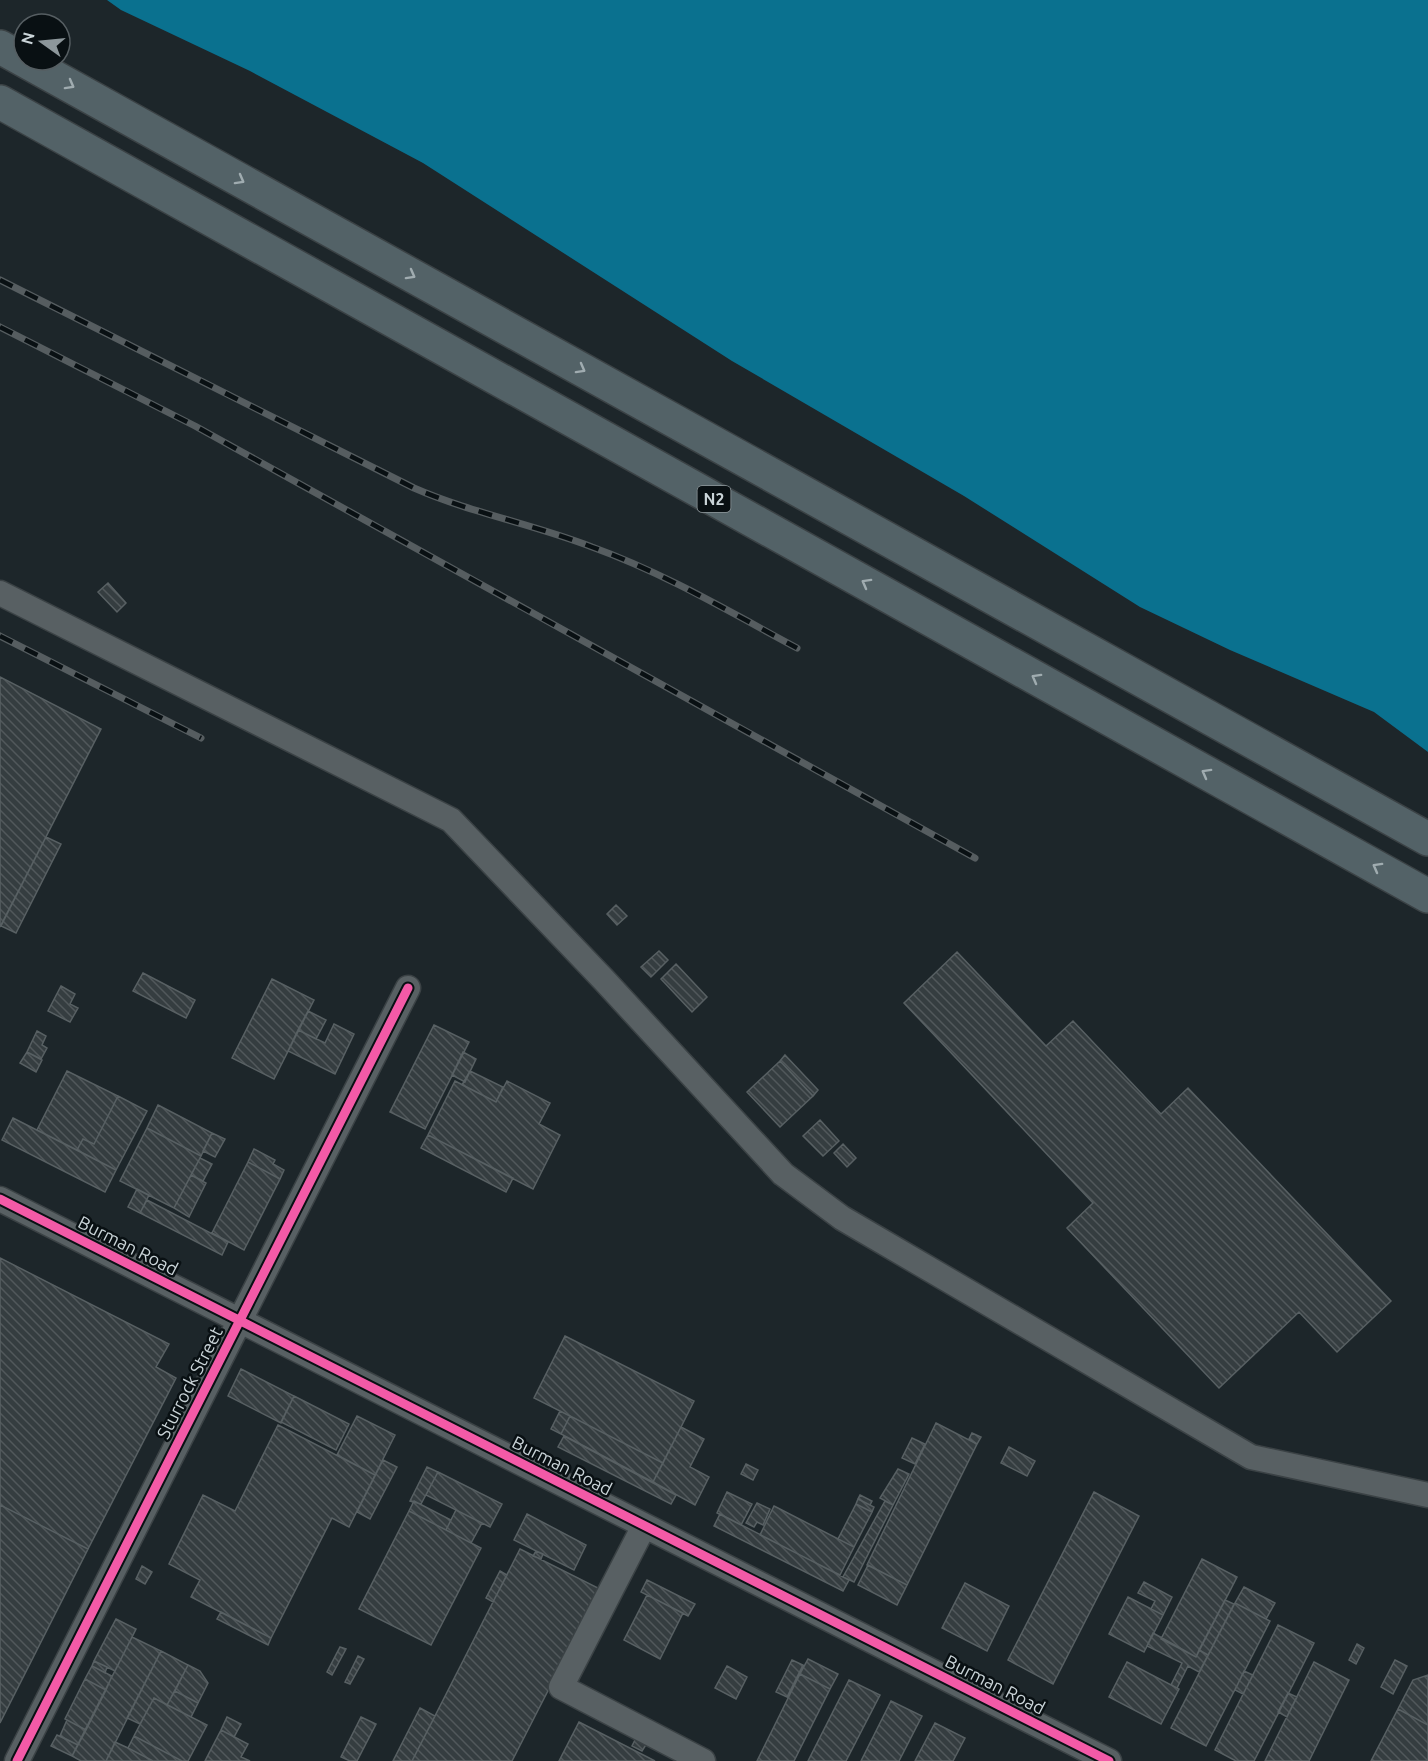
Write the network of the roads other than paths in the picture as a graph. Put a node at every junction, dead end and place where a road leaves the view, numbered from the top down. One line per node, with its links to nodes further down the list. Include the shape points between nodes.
1 (0, 47): 4 (highway, one-way to 4)
2 (0, 102): 5 (highway, N2, one-way to 2)
3 (0, 593): 9 (street, via 451,820 783,1174 842,1218 1251,1457)
4 (1428, 839)
5 (1428, 896)
6 (408, 988): 8 (street, Sturrock Street)
7 (0, 1199): 8 (street, Burman Road)
8 (240, 1320): 10 (street, Burman Road); 11 (street, Sturrock Street)
9 (1428, 1495)
10 (644, 1526): 12 (street, via 561,1687); 13 (street, Burman Road)
11 (17, 1761)
12 (703, 1761)
13 (1109, 1761)

